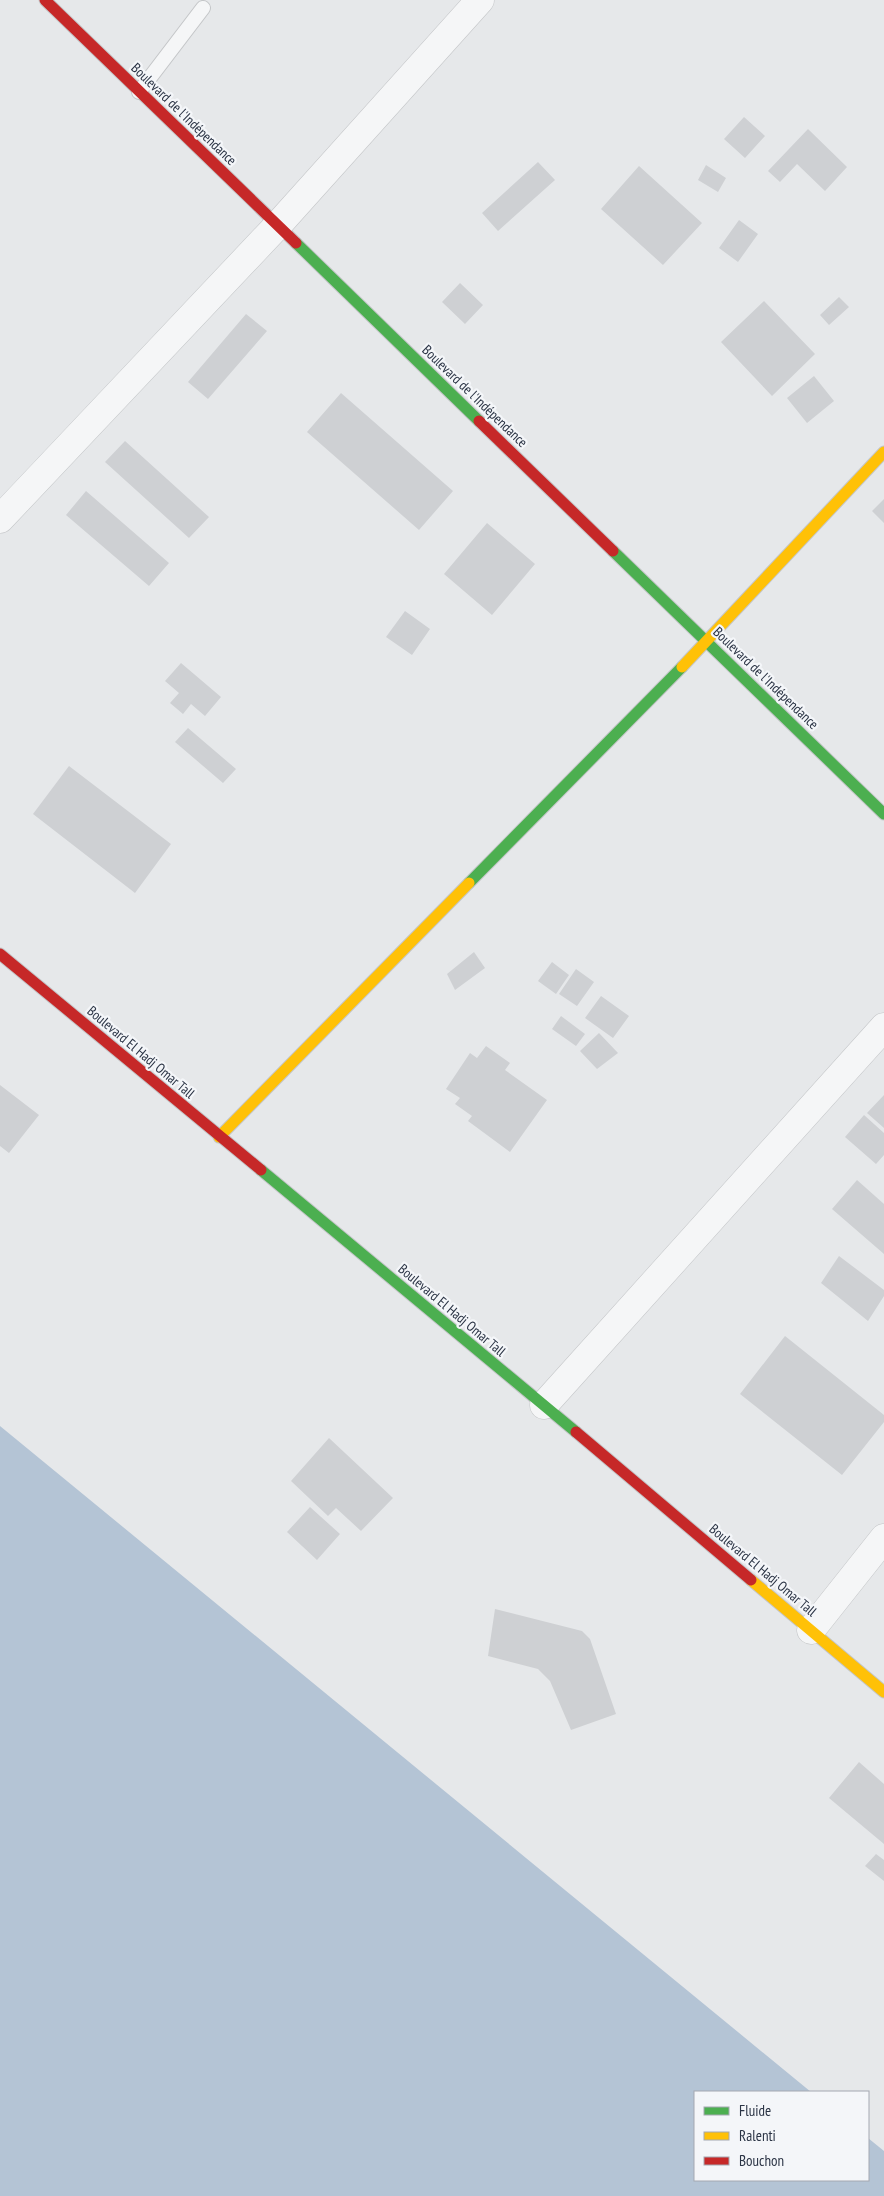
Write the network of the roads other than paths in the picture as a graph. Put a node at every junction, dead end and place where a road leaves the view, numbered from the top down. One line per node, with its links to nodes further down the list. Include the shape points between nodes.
1 (45, 0): 4 (main road, Boulevard de l'Indépendance)
2 (480, 0): 5 (street)
3 (202, 8): 4 (lane)
4 (139, 92): 5 (main road, Boulevard de l'Indépendance)
5 (277, 226): 7 (street); 8 (main road, Boulevard de l'Indépendance)
6 (884, 452): 8 (main road)
7 (0, 519)
8 (707, 642): 9 (main road, Boulevard de l'Indépendance); 12 (main road)
9 (884, 814)
10 (0, 954): 12 (main road, Boulevard El Hadj Omar Tall)
11 (884, 1027): 13 (street)
12 (219, 1137): 13 (main road, Boulevard El Hadj Omar Tall)
13 (544, 1405): 15 (main road, Boulevard El Hadj Omar Tall)
14 (884, 1538): 15 (street)
15 (811, 1630): 16 (main road, Boulevard El Hadj Omar Tall)
16 (884, 1692)

